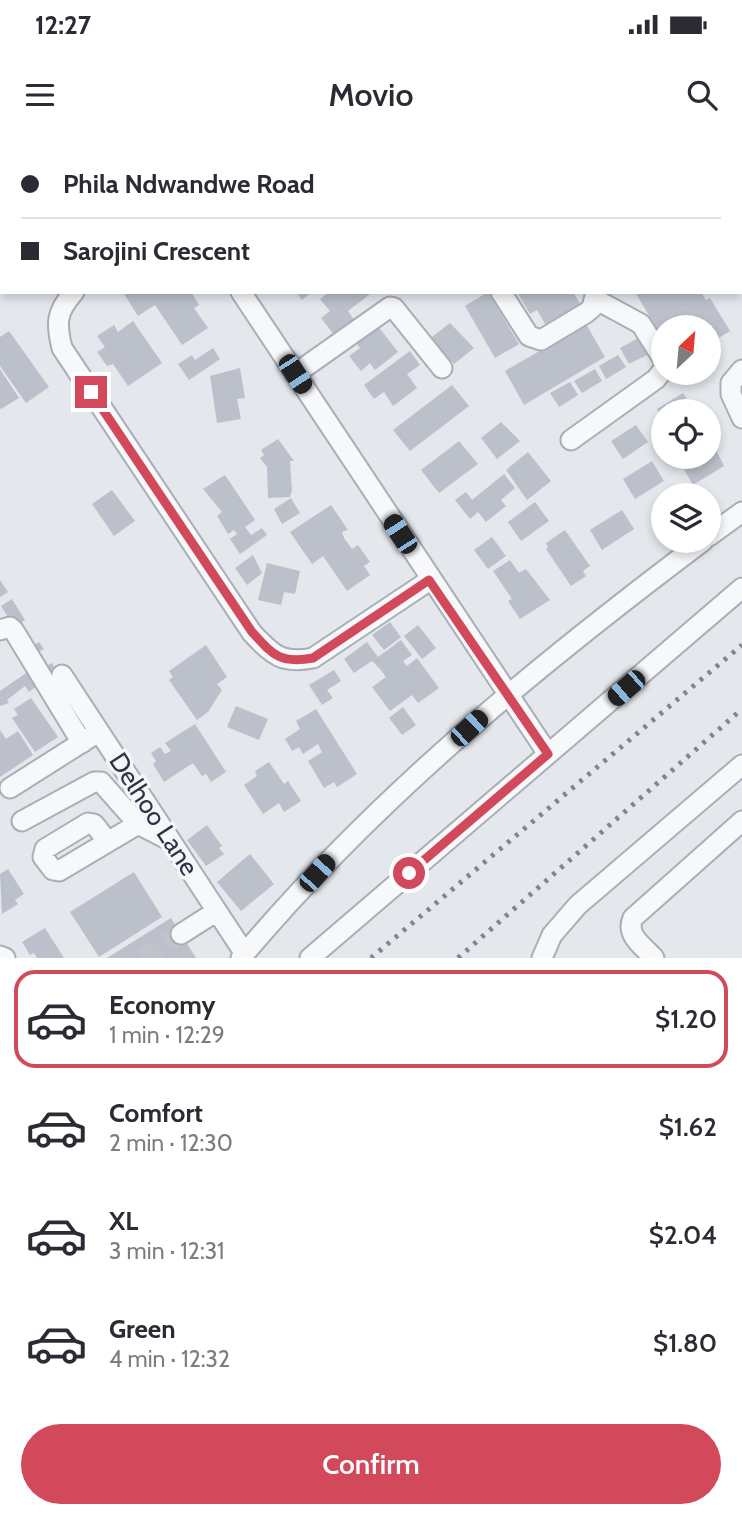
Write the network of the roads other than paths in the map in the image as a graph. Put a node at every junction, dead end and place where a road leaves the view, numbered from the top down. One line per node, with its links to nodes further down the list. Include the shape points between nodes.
1 (72, 294): 15 (street, via 55,321 62,348 252,632 274,656 295,662 313,658)
2 (242, 294): 8 (street)
3 (502, 294): 4 (street, via 529,336 541,340 586,313)
4 (595, 296): 5 (street, via 640,324)
5 (651, 341)
6 (442, 368): 8 (street, via 390,307)
7 (742, 370): 10 (street, via 730,383)
8 (295, 374): 15 (street)
9 (651, 383): 11 (street)
10 (742, 418)
11 (571, 440)
12 (742, 512): 13 (street)
13 (721, 527)
14 (688, 553): 19 (street)
15 (429, 580): 19 (street)
16 (742, 588): 22 (street)
17 (0, 630): 21 (street, via 10,627 14,631)
18 (62, 675): 20 (street, Delhoo Lane)
19 (508, 692): 22 (street); 33 (street, via 335,852)
20 (100, 732): 21 (street); 28 (street, Delhoo Lane)
21 (82, 743): 24 (street)
22 (548, 754): 35 (street)
23 (742, 765): 36 (street, via 578,905 552,935)
24 (10, 788)
25 (22, 821): 27 (street, via 101,782)
26 (742, 821): 37 (street, via 638,910 629,925 631,934)
27 (138, 824): 28 (street); 29 (street)
28 (171, 841): 30 (street, Delhoo Lane)
29 (108, 842)
30 (217, 911): 31 (street); 33 (street, Delhoo Lane)
31 (181, 934)
32 (0, 956): 34 (street)
33 (243, 956)
34 (5, 958)
35 (310, 958)
36 (542, 958)
37 (654, 958)

